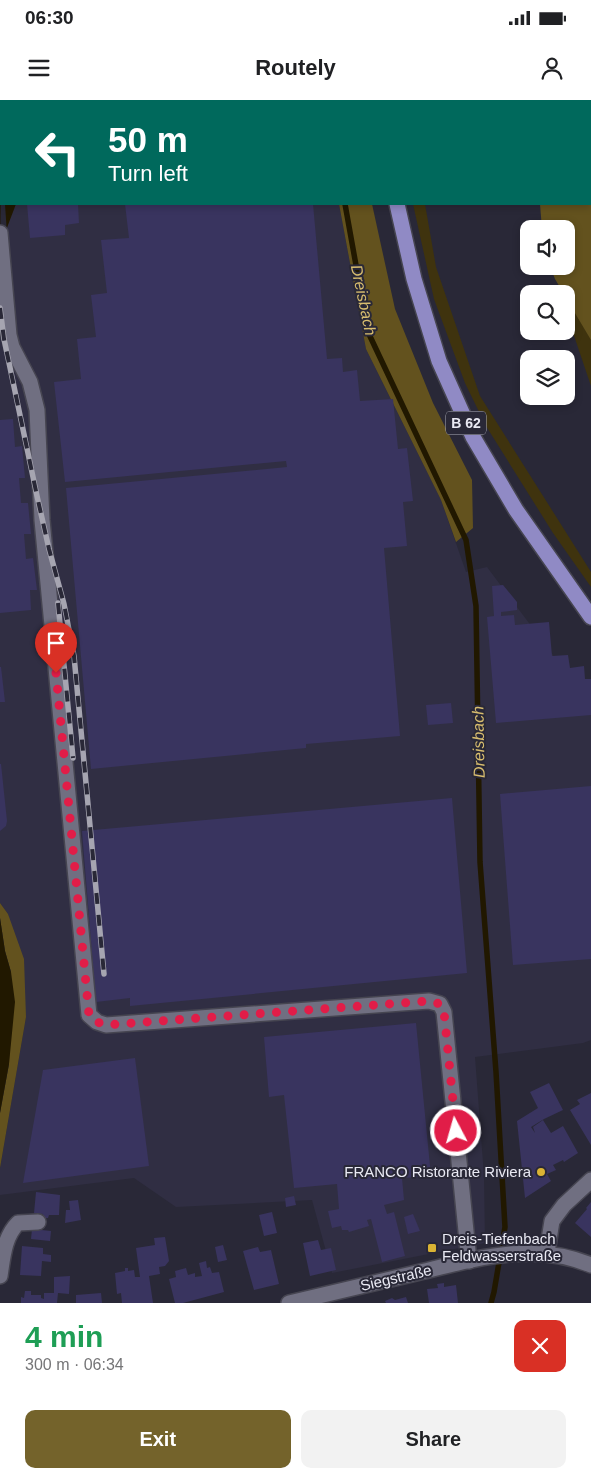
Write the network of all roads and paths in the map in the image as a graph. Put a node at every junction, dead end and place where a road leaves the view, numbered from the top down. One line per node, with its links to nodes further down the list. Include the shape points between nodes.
1 (397, 205): 3 (main road, B 62, via 414,280 439,361 473,437 516,510)
2 (0, 233): 7 (street, via 9,335 30,382 37,410 42,520 89,1015 106,1025 429,1001 440,1004 444,1012)
3 (591, 617)
4 (591, 1180): 6 (street, via 552,1221)
5 (38, 1222): 9 (street, via 18,1223 12,1229)
6 (547, 1252): 7 (street, Siegstraße, via 515,1253); 8 (street, Siegstraße)
7 (469, 1261): 10 (street, Siegstraße)
8 (591, 1264)
9 (0, 1276)
10 (296, 1302)

